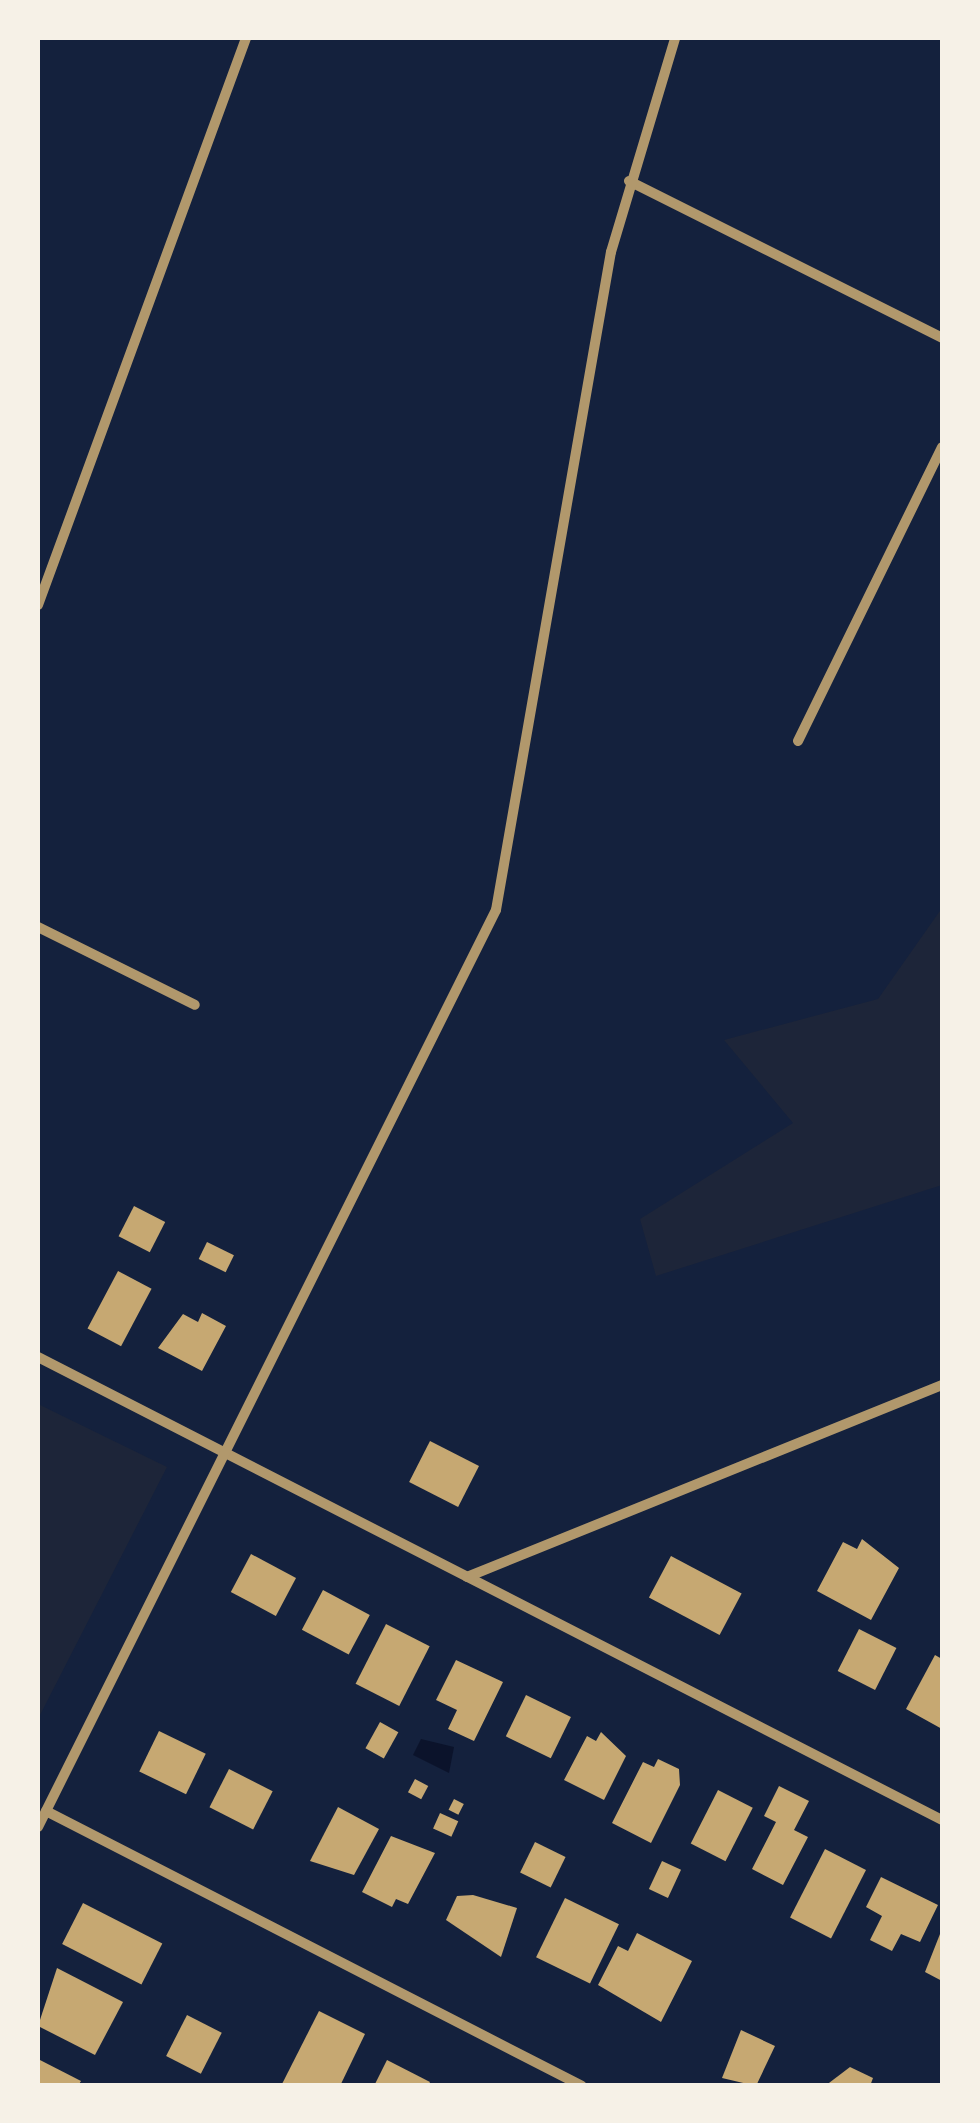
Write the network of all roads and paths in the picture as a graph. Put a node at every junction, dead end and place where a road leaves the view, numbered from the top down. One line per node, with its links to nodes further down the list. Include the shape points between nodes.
1 (246, 38): 6 (street)
2 (675, 38): 3 (street)
3 (629, 181): 4 (street); 12 (street, via 496,910)
4 (942, 338)
5 (942, 447): 7 (street)
6 (38, 604)
7 (798, 741)
8 (38, 927): 9 (street)
9 (195, 1005)
10 (38, 1358): 12 (street)
11 (942, 1385): 13 (street)
12 (228, 1457): 13 (street); 14 (street)
13 (466, 1577): 15 (street)
14 (46, 1811): 16 (street); 17 (street)
15 (942, 1820)
16 (38, 1828)
17 (582, 2086)

